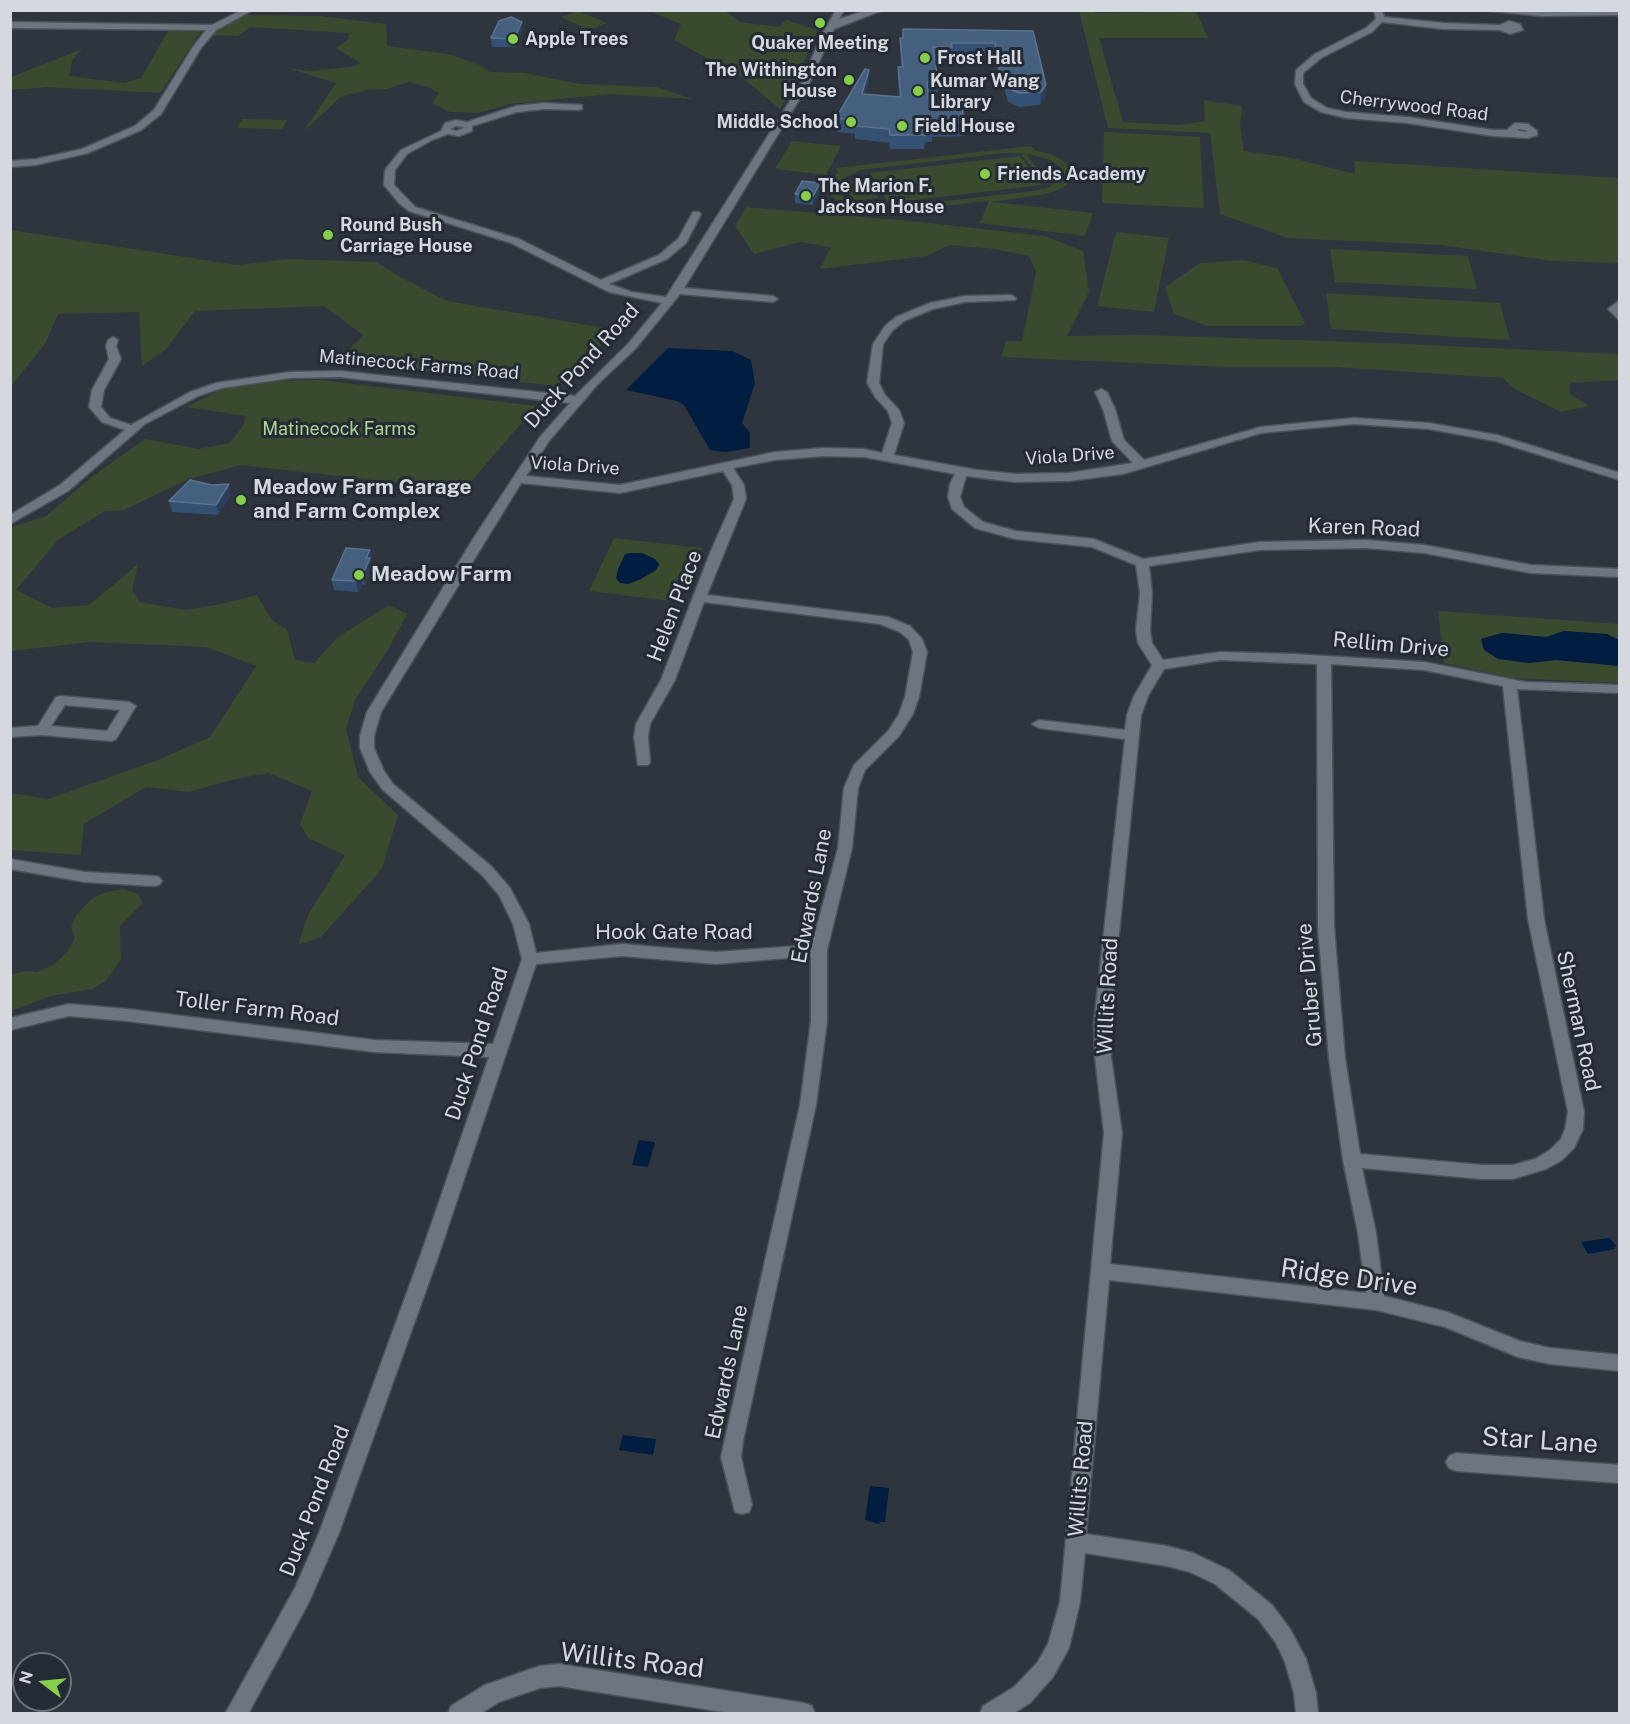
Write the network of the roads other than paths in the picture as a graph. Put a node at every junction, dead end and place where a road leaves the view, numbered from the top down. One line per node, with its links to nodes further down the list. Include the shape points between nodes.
1 (249, 10): 9 (street)
2 (840, 10): 8 (street, Duck Pond Road)
3 (879, 10): 8 (street)
4 (1485, 10): 5 (street, via 1542,14)
5 (1620, 12)
6 (1379, 15): 10 (street, via 1443,26); 12 (street, Cherrywood Road, via 1369,30 1303,66 1298,77 1307,100 1324,110 1346,115)
7 (10, 25): 9 (street)
8 (830, 27): 16 (street, Duck Pond Road, via 806,82)
9 (213, 28): 13 (street, via 158,112 146,123 85,151)
10 (1501, 28)
11 (579, 106): 15 (street, via 529,107 467,125 452,124 446,132 410,148 390,170 389,185 412,209 521,243)
12 (1514, 133)
13 (10, 164)
14 (696, 214): 15 (street, via 682,241 663,256)
15 (599, 284): 19 (street, via 632,296)
16 (677, 291): 18 (street); 19 (street, Duck Pond Road)
17 (1011, 298): 26 (street, via 948,302 916,311 889,328 878,344 873,383 898,423)
18 (772, 299)
19 (670, 301): 24 (street, Duck Pond Road, via 632,346)
20 (1620, 303): 21 (street, via 1613,309)
21 (1620, 318)
22 (113, 340): 25 (street, via 115,359 95,407 106,420)
23 (1101, 392): 27 (street, via 1118,441)
24 (577, 400): 25 (street, Matinecock Farms Road, via 372,377 290,375 206,390); 31 (street, Duck Pond Road)
25 (132, 429): 32 (street, Matinecock Farms Road, via 68,485)
26 (887, 457): 28 (street, Viola Drive, via 805,452); 29 (street, Viola Drive)
27 (1142, 465): 29 (street, Viola Drive, via 1049,478); 30 (street, Viola Drive, via 1261,430 1354,421 1429,426 1497,438)
28 (726, 466): 31 (street, Viola Drive, via 620,489); 35 (street, Helen Place, via 738,485 740,499)
29 (962, 472): 33 (street, via 954,497 958,509 979,525 1015,535 1094,543)
30 (1620, 477)
31 (517, 479): 48 (street, Duck Pond Road, via 384,694 367,736 371,760 388,787 505,892 521,924)
32 (10, 520)
33 (1142, 563): 34 (street, Karen Road, via 1260,546 1366,544 1424,549 1530,569); 37 (street, via 1146,593 1144,643)
34 (1620, 573)
35 (699, 598): 44 (street, Helen Place, via 668,680 644,724); 47 (street, Edwards Lane, via 883,620 905,629 919,645 919,665 906,714 894,733 865,760 850,788 845,848)
36 (1324, 660): 37 (street, Rellim Drive, via 1233,655); 38 (street, Rellim Drive, via 1424,666); 51 (street, Gruber Drive, via 1326,927 1337,1058)
37 (1159, 665): 43 (street, Willits Road, via 1141,696)
38 (1510, 684): 39 (street, Rellim Drive); 51 (street, Sherman Road, via 1536,919 1576,1112 1574,1129 1568,1143 1556,1155 1512,1172)
39 (1620, 689)
40 (1039, 724): 43 (street)
41 (42, 729): 41 (street, via 111,736 129,706 61,700); 42 (street)
42 (10, 733)
43 (1132, 735): 52 (street, Willits Road, via 1102,1023 1113,1133)
44 (643, 762)
45 (10, 864): 46 (street, via 86,877)
46 (154, 881)
47 (819, 950): 48 (street, Hook Gate Road, via 716,958 622,950); 57 (street, Edwards Lane, via 819,1021 812,1083 733,1441 731,1457)
48 (530, 959): 50 (street, Duck Pond Road)
49 (10, 1024): 50 (street, Toller Farm Road, via 69,1010 374,1046)
50 (499, 1052): 59 (street, Duck Pond Road, via 329,1533 302,1595)
51 (1352, 1160): 53 (street, Gruber Drive)
52 (1101, 1271): 53 (street, Ridge Drive); 58 (street, Willits Road)
53 (1376, 1302): 54 (street, Ridge Drive, via 1447,1320 1518,1349)
54 (1620, 1363)
55 (1456, 1462): 56 (street, Star Lane)
56 (1620, 1474)
57 (742, 1504)
58 (1075, 1542): 62 (street, Willits Road, via 1070,1602 1058,1648 1045,1670 1022,1695); 63 (street, via 1167,1556 1222,1577 1264,1612 1283,1636 1295,1659)
59 (236, 1713)
60 (459, 1713): 61 (street, Willits Road, via 493,1692 560,1675)
61 (804, 1713)
62 (991, 1713)
63 (1307, 1713)

